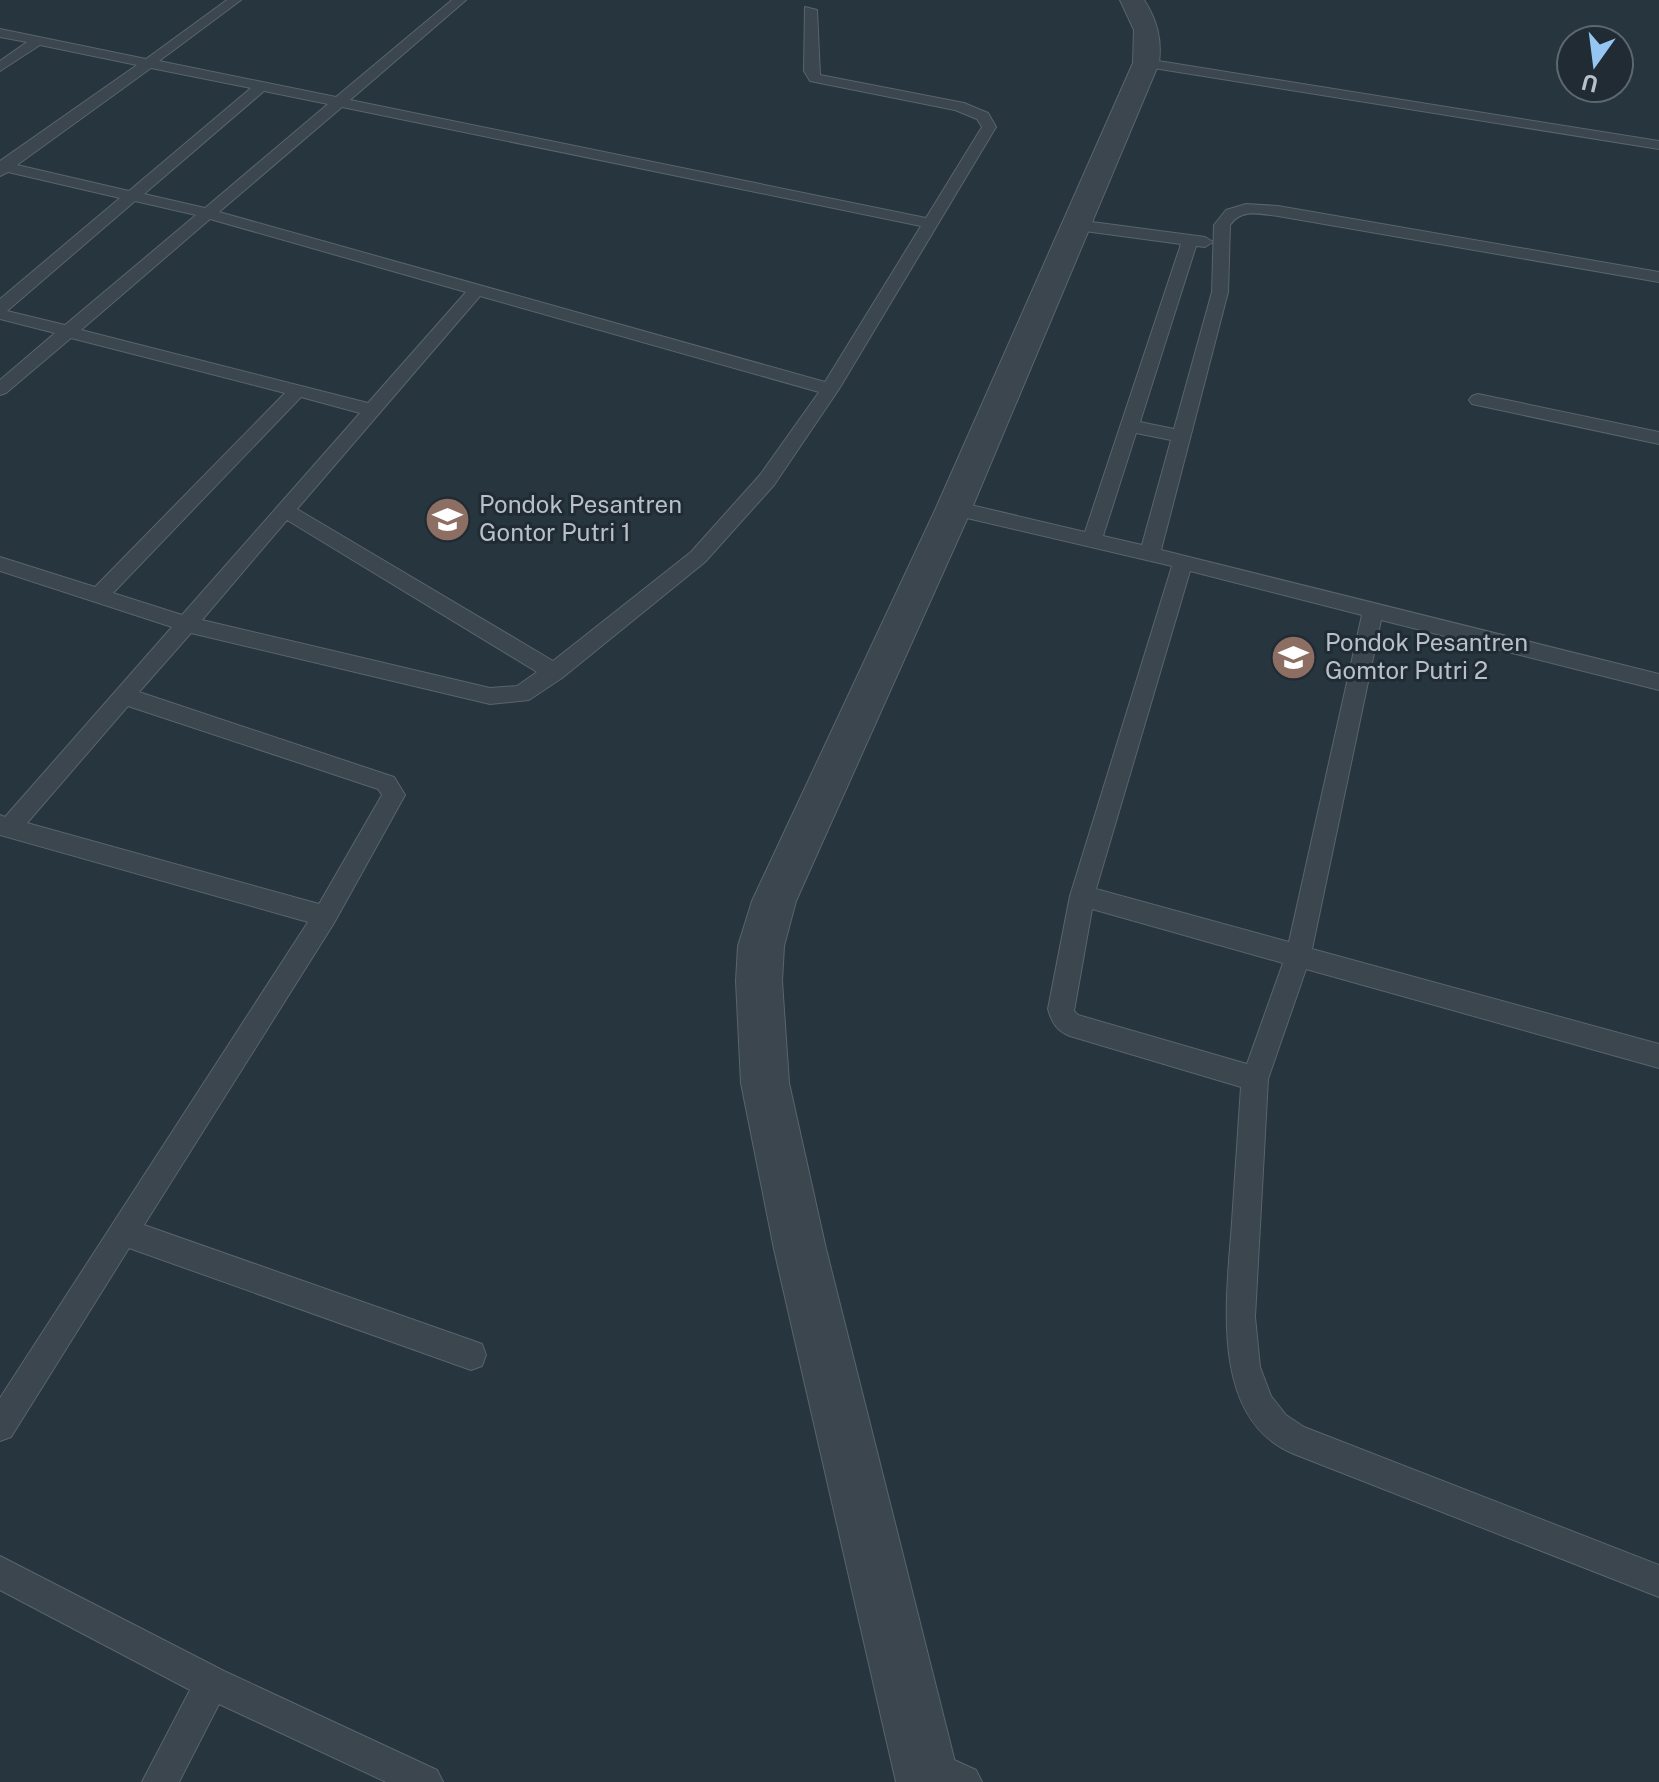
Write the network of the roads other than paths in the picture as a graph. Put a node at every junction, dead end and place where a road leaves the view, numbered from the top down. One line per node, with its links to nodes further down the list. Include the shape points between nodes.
1 (235, 0): 7 (lane)
2 (460, 0): 11 (lane)
3 (1132, 0): 8 (street, via 1148,33)
4 (810, 10): 16 (lane, via 811,71 816,79 959,106 989,123)
5 (0, 33): 6 (lane)
6 (39, 40): 7 (lane); 9 (lane)
7 (149, 63): 10 (lane); 13 (lane)
8 (1146, 63): 12 (lane); 17 (street)
9 (0, 67)
10 (262, 86): 11 (lane); 14 (lane)
11 (337, 101): 15 (lane); 16 (lane)
12 (1659, 145)
13 (2, 168): 14 (lane)
14 (132, 196): 15 (lane); 22 (lane)
15 (206, 213): 21 (lane); 25 (lane)
16 (930, 223): 27 (lane)
17 (1077, 225): 18 (lane); 34 (street)
18 (1190, 240): 19 (lane); 24 (lane)
19 (1223, 244): 20 (lane, via 1224,219 1246,208); 24 (lane, via 1220,292)
20 (1659, 277)
21 (477, 289): 27 (lane); 30 (lane)
22 (0, 308)
23 (0, 314): 25 (lane)
24 (1186, 328): 31 (lane); 32 (lane)
25 (67, 332): 26 (lane); 28 (lane)
26 (0, 389)
27 (830, 389): 43 (lane, via 767,480 698,557)
28 (297, 391): 30 (lane); 40 (lane)
29 (1478, 400): 33 (lane)
30 (372, 410): 35 (lane)
31 (1130, 426): 32 (lane); 36 (lane)
32 (1180, 436): 37 (lane)
33 (1659, 438)
34 (954, 508): 36 (lane); 58 (street, via 774,901 761,946 759,981 765,1083 800,1249)
35 (286, 511): 42 (lane); 43 (lane)
36 (1092, 540): 37 (lane)
37 (1150, 554): 38 (lane)
38 (1183, 562): 41 (lane); 47 (lane)
39 (0, 564): 40 (lane)
40 (99, 595): 42 (lane)
41 (1373, 611): 44 (lane); 49 (lane)
42 (187, 624): 43 (lane, via 490,696 521,694); 45 (lane)
43 (554, 672)
44 (1659, 682)
45 (125, 696): 46 (lane); 48 (lane, via 389,786 393,799)
46 (4, 826): 48 (lane)
47 (1082, 896): 49 (lane); 51 (lane, via 1061,1009 1065,1020)
48 (325, 916): 52 (lane)
49 (1298, 957): 50 (lane); 51 (lane)
50 (1659, 1056)
51 (1255, 1079): 56 (lane, via 1240,1317 1251,1388 1275,1426 1294,1439)
52 (123, 1232): 53 (lane); 54 (lane)
53 (471, 1355)
54 (0, 1426)
55 (0, 1572): 57 (lane)
56 (1659, 1581)
57 (212, 1683): 59 (lane); 60 (lane)
58 (926, 1773): 61 (lane)
59 (160, 1782)
60 (425, 1782)
61 (964, 1782)

